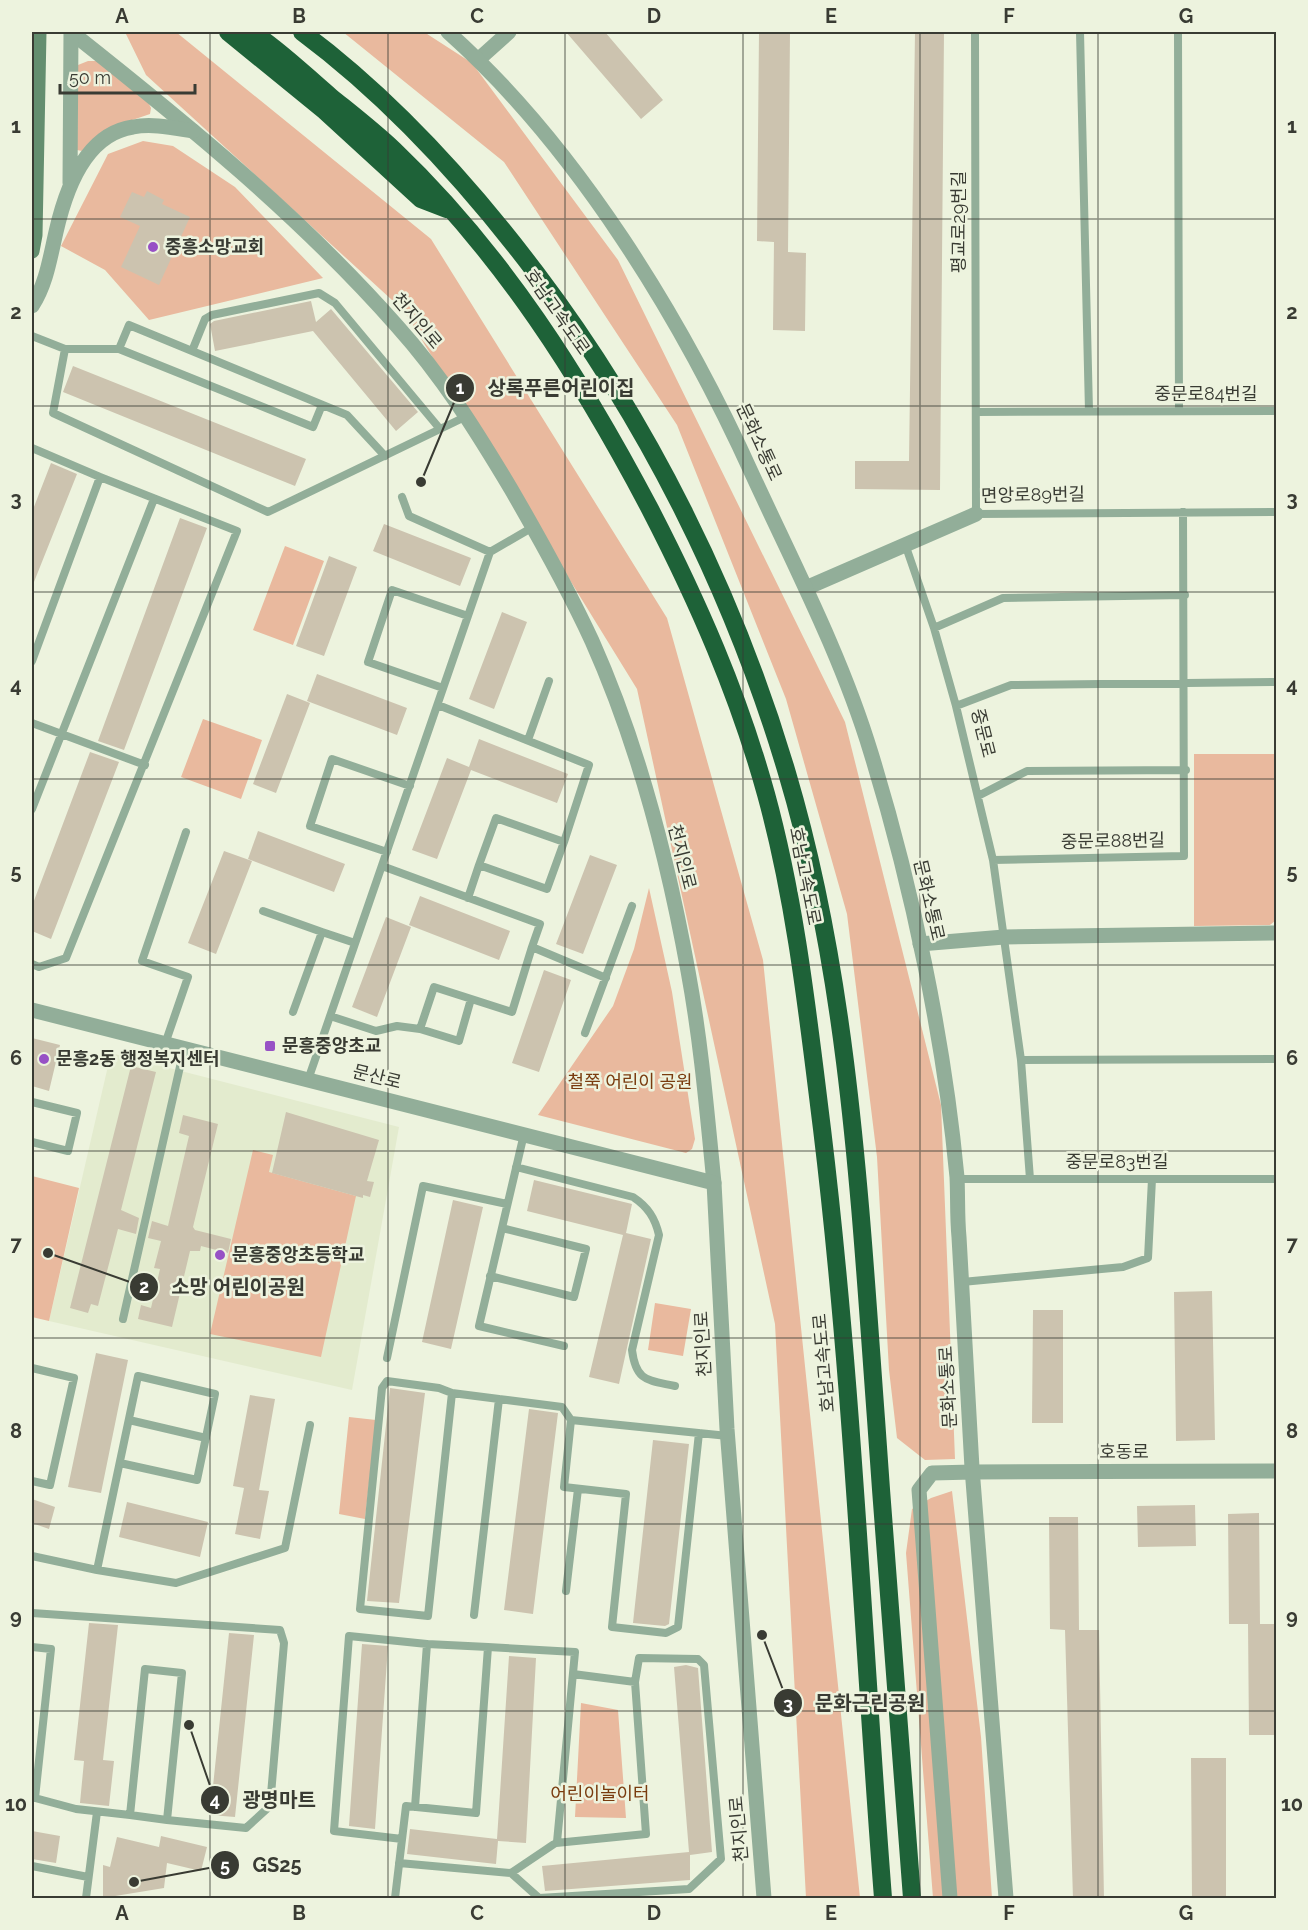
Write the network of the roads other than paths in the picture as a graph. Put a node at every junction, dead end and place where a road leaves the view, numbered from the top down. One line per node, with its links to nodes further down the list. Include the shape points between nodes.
1 (39, 32): 15 (main road)
2 (71, 32): 12 (street, 천지인로); 13 (street)
3 (228, 32): 14 (highway, via 325,111 421,199)
4 (252, 32): 14 (highway, 호남고속도로, via 394,149)
5 (302, 32): 142 (highway, 호남고속도로, via 415,131 483,203 572,320 663,472 749,657 788,776 811,870 838,1027 859,1186)
6 (448, 32): 11 (street, 문화소통로)
7 (510, 32): 11 (street)
8 (975, 32): 22 (lane, 평교로29번길)
9 (1080, 32): 23 (lane)
10 (1178, 32): 24 (lane)
11 (479, 59): 39 (street, 문화소통로, via 545,135 636,260 681,332 728,421)
12 (193, 131): 13 (street, via 132,127 106,137 90,152); 26 (street, 천지인로, via 229,159 334,258 399,328)
13 (70, 186): 16 (street, via 40,294)
14 (453, 212): 141 (highway, 호남고속도로, via 527,303 572,368 626,463 693,590 733,688 767,796 805,993 830,1197)
15 (32, 251)
16 (32, 306)
17 (32, 336): 18 (lane)
18 (65, 349): 19 (lane); 29 (lane, via 52,413 268,512)
19 (119, 349): 20 (lane, via 129,325); 21 (lane, via 313,428)
20 (192, 351): 21 (lane); 27 (lane, via 206,319 212,315 319,293 335,303)
21 (322, 405): 29 (lane, via 347,415)
22 (976, 411): 23 (lane); 35 (lane, 평교로29번길)
23 (1089, 411): 24 (lane, 중문로84번길)
24 (1179, 411): 25 (lane, 중문로84번길)
25 (1276, 411)
26 (467, 416): 27 (lane); 36 (street, 천지인로)
27 (440, 429): 29 (lane)
28 (32, 448): 30 (lane)
29 (385, 456)
30 (100, 477): 32 (lane); 43 (lane)
31 (402, 497): 38 (lane, via 409,516)
32 (154, 499): 51 (lane); 53 (lane, via 237,531)
33 (1276, 512): 34 (lane, 면앙로89번길)
34 (1183, 513): 35 (lane, 면앙로89번길); 40 (lane, 중문로88번길)
35 (976, 514): 37 (street, 면앙로89번길)
36 (533, 526): 38 (lane); 94 (street, 천지인로, via 592,643 624,723 662,851 688,970)
37 (904, 543): 39 (street, 면앙로89번길); 42 (lane, 중문로)
38 (490, 552): 41 (lane)
39 (806, 588): 71 (street, 문화소통로, via 848,685 871,751)
40 (1185, 595): 42 (lane, via 1003,598); 46 (lane, 중문로88번길)
41 (468, 616): 47 (lane); 47 (lane, via 392,590 368,662)
42 (934, 628): 49 (lane, 중문로)
43 (32, 662)
44 (549, 681): 52 (lane)
45 (1276, 682): 46 (lane)
46 (1186, 684): 49 (lane, via 1011,685); 54 (lane, 중문로88번길)
47 (443, 688): 48 (lane)
48 (438, 705): 52 (lane); 55 (lane)
49 (956, 706): 56 (lane, 중문로)
50 (32, 723): 51 (lane)
51 (60, 733): 53 (lane); 57 (lane)
52 (528, 740): 59 (lane, via 589,765)
53 (145, 765): 73 (lane, via 66,958 39,967)
54 (1186, 770): 56 (lane, via 1027,771); 61 (lane, 중문로88번길, via 1185,856)
55 (411, 786): 60 (lane); 60 (lane, via 332,759 310,826)
56 (978, 795): 61 (lane, 중문로)
57 (32, 809)
58 (186, 832): 81 (lane, via 142,961 188,977)
59 (564, 842): 62 (lane, via 547,889); 62 (lane, via 496,818)
60 (387, 852): 63 (lane)
61 (993, 860): 69 (lane, 중문로)
62 (479, 865): 64 (lane)
63 (382, 866): 64 (lane); 70 (lane)
64 (468, 898): 72 (lane, via 540,924)
65 (632, 906): 74 (lane)
66 (263, 911): 67 (lane)
67 (322, 932): 70 (lane); 77 (lane)
68 (1276, 933): 69 (street)
69 (1004, 937): 71 (street); 84 (lane, 중문로)
70 (355, 943): 78 (lane)
71 (920, 944): 90 (street, 문화소통로)
72 (532, 947): 74 (lane); 75 (lane, via 512,1012)
73 (32, 964)
74 (606, 978): 80 (lane)
75 (471, 999): 79 (lane, via 434,987); 79 (lane, via 459,1041)
76 (32, 1010): 81 (street, 문산로)
77 (293, 1012)
78 (330, 1016): 79 (lane, via 376,1031 397,1026); 85 (lane)
79 (420, 1029)
80 (585, 1033)
81 (165, 1044): 82 (street, 문산로)
82 (184, 1048): 85 (street, 문산로); 99 (lane)
83 (1276, 1059): 84 (lane)
84 (1021, 1060): 91 (lane, 중문로)
85 (308, 1080): 87 (street, 문산로)
86 (32, 1102): 88 (lane, via 77,1113 68,1151)
87 (524, 1134): 89 (lane); 94 (street, 문산로)
88 (32, 1142)
89 (516, 1167): 95 (lane); 103 (lane, via 633,1197 655,1219 659,1235 633,1350 634,1368 645,1379)
90 (957, 1179): 91 (lane, 중문로83번길); 98 (street, 문화소통로)
91 (1030, 1179): 92 (lane, 중문로83번길)
92 (1152, 1179): 93 (lane, 중문로83번길); 98 (lane, via 1148,1258 1123,1267)
93 (1276, 1179)
94 (714, 1183): 110 (street, 천지인로)
95 (507, 1204): 96 (lane); 101 (lane, via 423,1186)
96 (502, 1228): 97 (lane); 97 (lane, via 586,1249 574,1297)
97 (490, 1276): 100 (lane, via 479,1326)
98 (962, 1282): 114 (street, 문화소통로)
99 (123, 1318)
100 (564, 1346)
101 (387, 1358)
102 (32, 1368): 115 (lane, via 74,1378 50,1485)
103 (675, 1386)
104 (452, 1393): 104 (lane, via 428,1616 360,1609 382,1388 387,1381); 105 (lane)
105 (499, 1399): 107 (lane, via 562,1407); 121 (lane)
106 (129, 1420): 111 (lane); 111 (lane, via 138,1376 215,1394); 112 (lane)
107 (570, 1420): 109 (lane); 116 (lane, via 564,1487)
108 (310, 1425): 118 (lane, via 285,1548 176,1583)
109 (699, 1433): 110 (lane); 116 (lane, via 678,1627 666,1633 612,1627 626,1494)
110 (728, 1436): 140 (street, 천지인로)
111 (206, 1438): 112 (lane, via 197,1480)
112 (120, 1463): 118 (lane)
113 (1276, 1471): 114 (street, 호동로)
114 (973, 1472): 143 (street, 호동로, via 932,1473 919,1490); 144 (street, 문화소통로)
115 (32, 1481)
116 (578, 1489): 119 (lane)
117 (32, 1556): 118 (lane)
118 (97, 1570)
119 (566, 1591)
120 (32, 1613): 131 (lane, via 280,1630 284,1643 270,1806 246,1828)
121 (474, 1615)
122 (427, 1644): 124 (lane); 128 (lane); 132 (lane, via 349,1636 334,1831)
123 (32, 1647): 127 (lane, via 51,1649)
124 (488, 1647): 125 (lane, via 575,1652); 128 (lane, via 476,1813)
125 (573, 1674): 126 (lane); 133 (lane)
126 (635, 1682): 133 (lane, via 646,1834); 136 (lane, via 639,1658 698,1659 704,1665 721,1859 689,1889 678,1890 539,1898)
127 (33, 1798): 129 (lane)
128 (414, 1807): 132 (lane, via 406,1806)
129 (97, 1812): 130 (lane); 137 (lane)
130 (130, 1815): 131 (lane); 131 (lane, via 145,1669 182,1672)
131 (167, 1820)
132 (402, 1839): 134 (lane)
133 (556, 1843): 136 (lane)
134 (399, 1863): 136 (lane); 139 (lane)
135 (32, 1866): 137 (lane)
136 (511, 1873)
137 (88, 1877): 138 (lane)
138 (86, 1899)
139 (395, 1899)
140 (764, 1899)
141 (883, 1899)
142 (912, 1899)
143 (950, 1899)
144 (1006, 1899)

